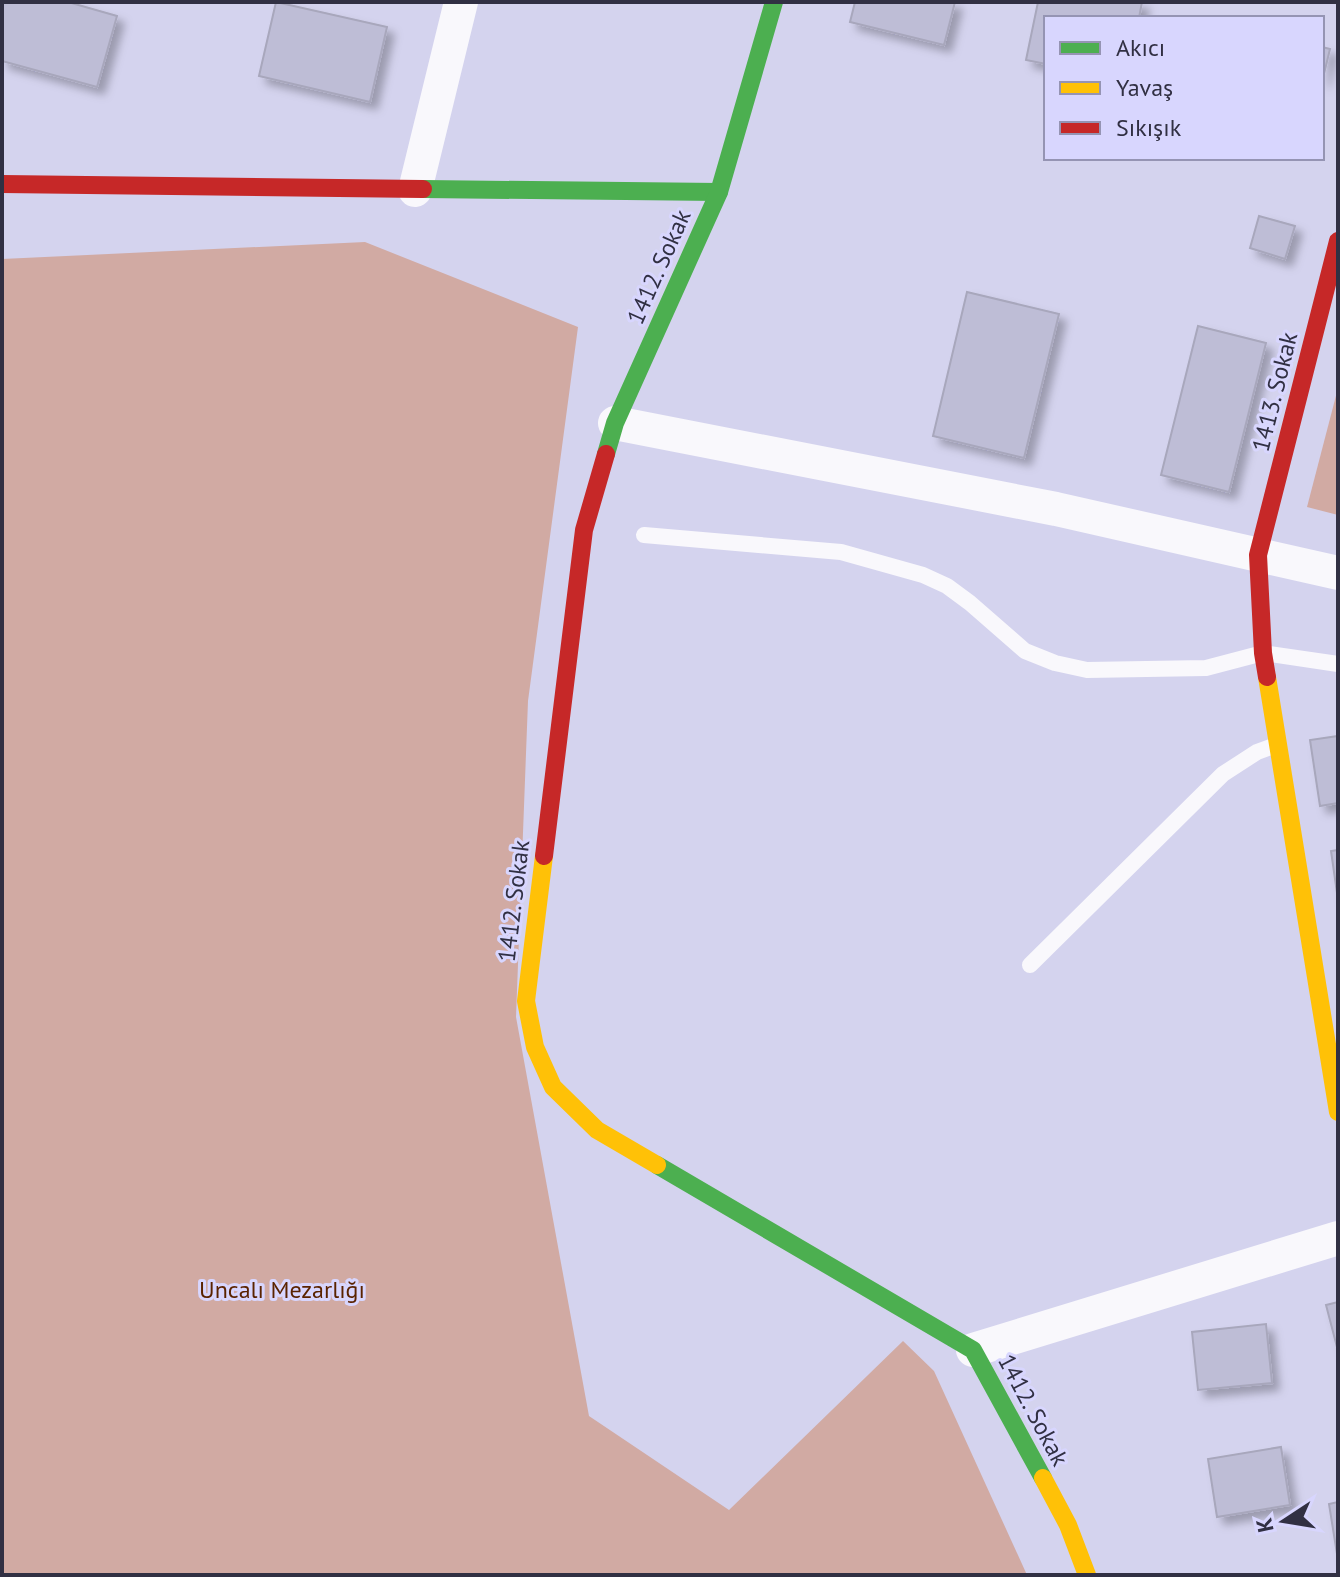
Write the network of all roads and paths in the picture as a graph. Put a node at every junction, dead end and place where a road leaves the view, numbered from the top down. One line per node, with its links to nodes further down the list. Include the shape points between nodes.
1 (461, 2): 4 (street)
2 (774, 2): 5 (street, 1412. Sokak)
3 (2, 184): 4 (street)
4 (415, 190): 5 (street)
5 (719, 192): 7 (street, 1412. Sokak)
6 (1338, 241): 9 (street, 1413. Sokak)
7 (615, 423): 9 (street, via 1056,509); 17 (street, 1412. Sokak, via 584,530 526,1001 535,1047 553,1087 597,1130)
8 (644, 535): 11 (lane, via 841,552 923,575 970,603 1025,651 1087,670 1206,668)
9 (1258, 555): 10 (street); 11 (street, 1413. Sokak)
10 (1338, 573)
11 (1263, 653): 12 (lane); 13 (street, 1413. Sokak)
12 (1338, 664)
13 (1278, 745): 14 (lane, via 1223,774); 15 (street, 1413. Sokak)
14 (1030, 965)
15 (1338, 1112)
16 (1338, 1238): 17 (street)
17 (973, 1350): 18 (street, 1412. Sokak, via 1068,1525)
18 (1087, 1575)

